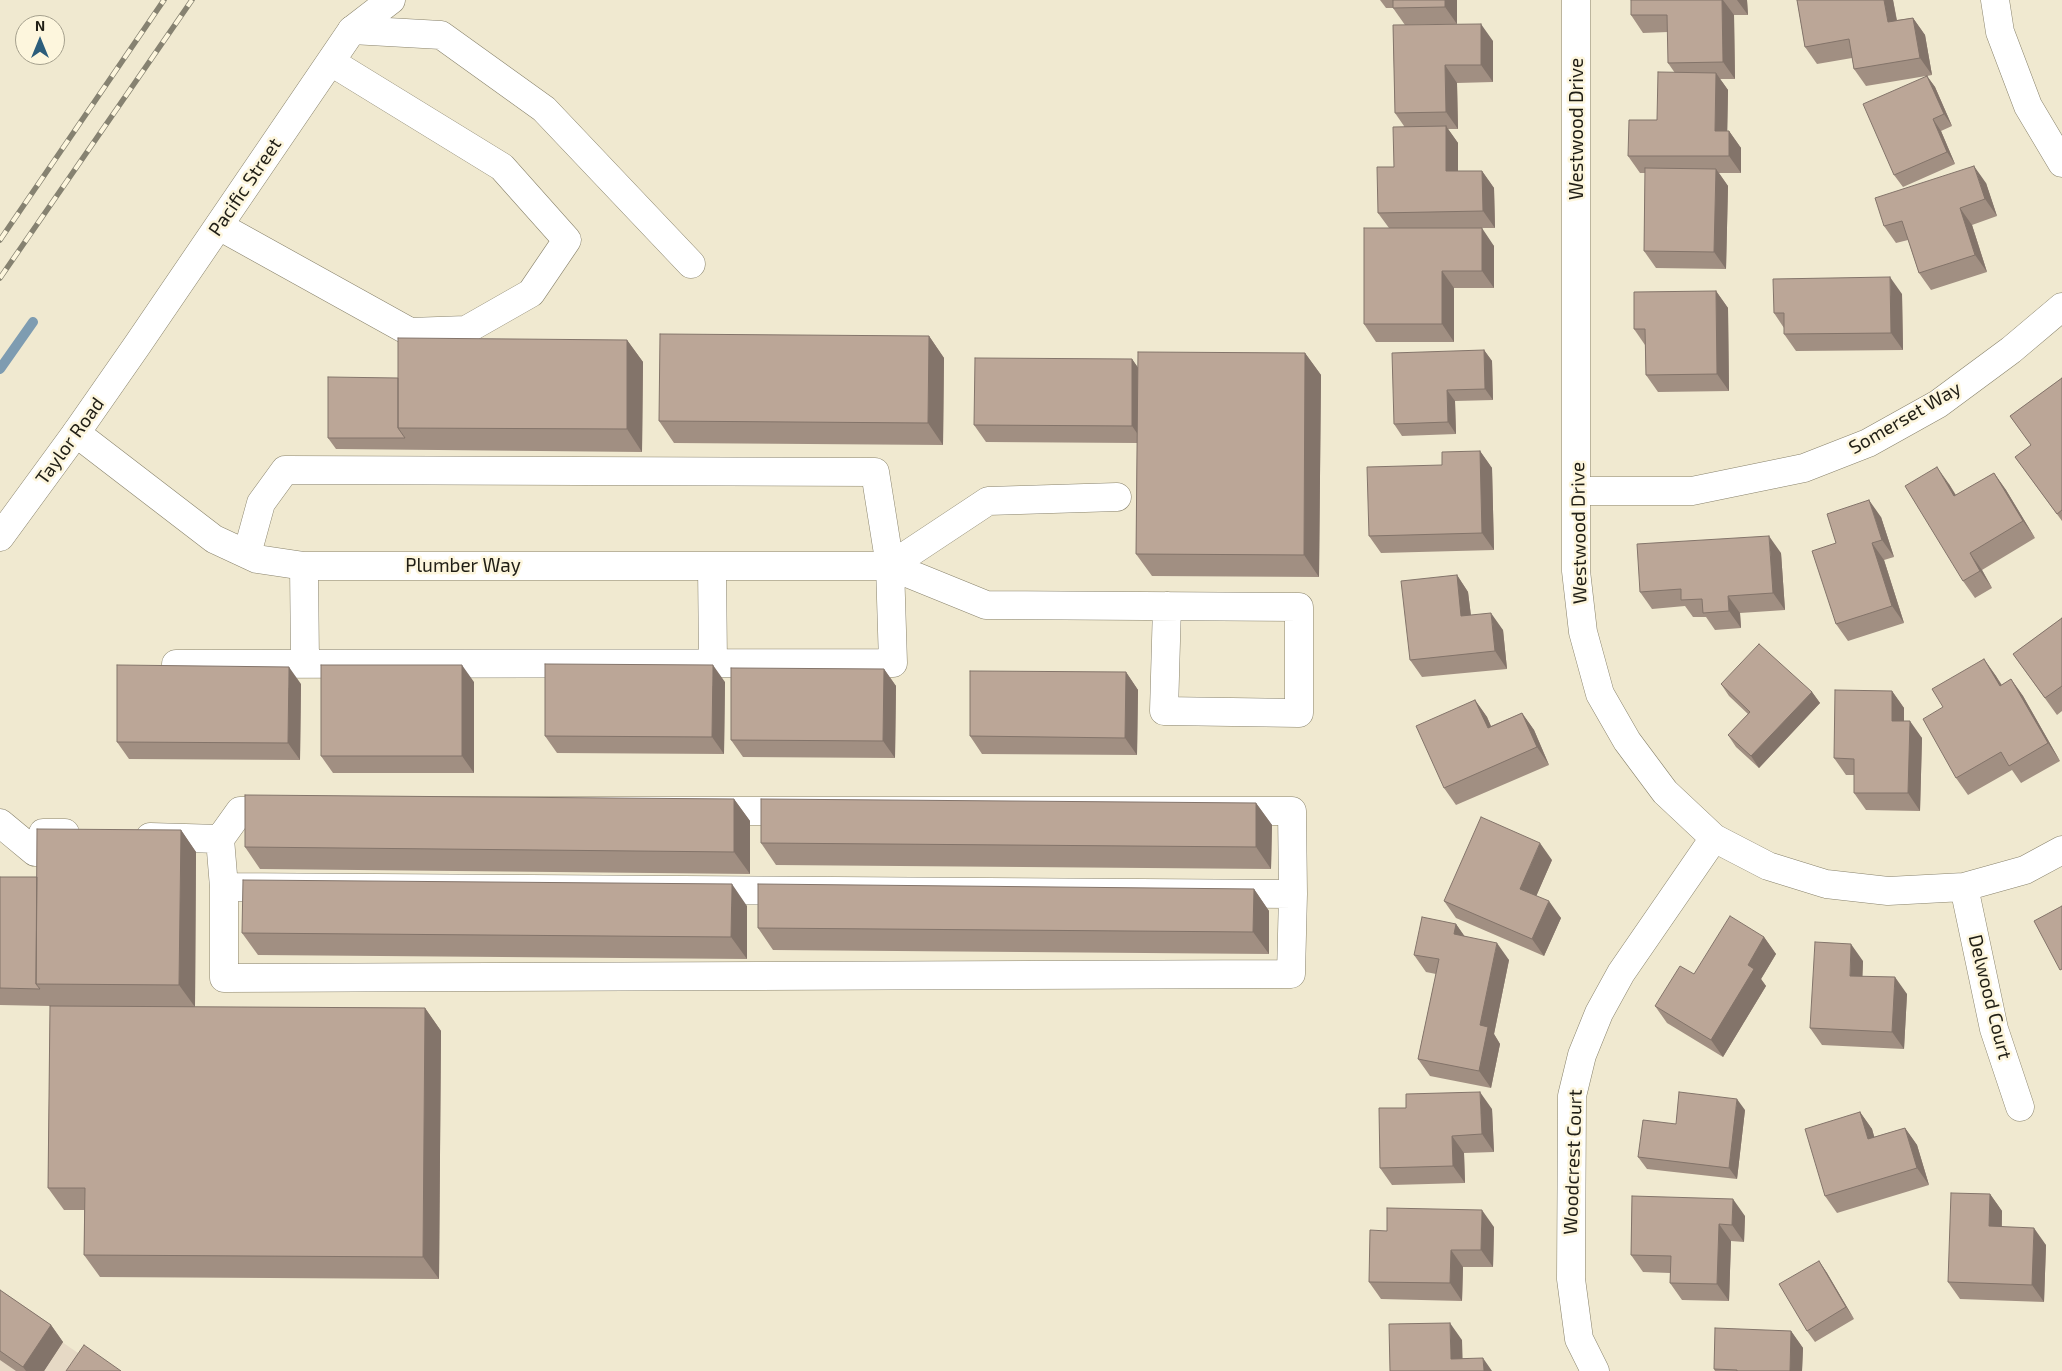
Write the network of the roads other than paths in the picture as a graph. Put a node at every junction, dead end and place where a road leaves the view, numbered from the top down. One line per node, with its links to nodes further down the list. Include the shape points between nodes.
1 (357, 0): 5 (street, Pacific Street)
2 (391, 0): 5 (street, Pacific Street)
3 (1576, 0): 13 (street, Westwood Drive)
4 (1995, 0): 7 (street, via 2000,32 2028,106)
5 (352, 30): 6 (street, Pacific Street); 9 (street, via 441,35 544,109)
6 (331, 62): 8 (street, Pacific Street); 8 (street, via 502,167 568,240 531,293 466,330 410,332)
7 (2062, 163)
8 (219, 226): 11 (street, Pacific Street)
9 (691, 264)
10 (2062, 308): 13 (street, Somerset Way, via 2012,350 1938,404 1868,443 1813,464 1692,490)
11 (138, 344): 12 (street, Taylor Road)
12 (76, 433): 15 (street, Taylor Road); 16 (street, Plumber Way, via 214,539)
13 (1577, 490): 27 (street, Westwood Drive, via 1577,580 1583,632 1600,694 1627,741 1665,792)
14 (1117, 498): 19 (street, via 988,501)
15 (0, 537)
16 (247, 554): 17 (street, Plumber Way, via 257,559); 19 (street, via 261,503 285,470 875,472)
17 (304, 566): 18 (street, Plumber Way); 21 (street)
18 (712, 566): 19 (street, Plumber Way); 22 (street)
19 (890, 566): 20 (street, via 986,604); 22 (street, via 893,663)
20 (1167, 606): 20 (street, via 1164,711 1299,713 1299,608)
21 (305, 663): 22 (street); 23 (street)
22 (713, 663)
23 (176, 664)
24 (0, 823): 25 (street, via 35,852 43,833)
25 (92, 834)
26 (122, 836): 28 (street)
27 (1714, 838): 31 (street, Westwood Drive, via 1768,866 1826,884 1888,891); 34 (street, Woodcrest Court, via 1621,974 1599,1013 1582,1055 1572,1096 1570,1279 1579,1339)
28 (220, 839): 30 (street); 32 (street, via 240,810 1292,810)
29 (2062, 850): 31 (street, Westwood Drive, via 2025,870)
30 (224, 887): 32 (street); 32 (street, via 224,978 1291,974)
31 (1964, 887): 33 (street, Delwood Court, via 1994,1029)
32 (1293, 894)
33 (2020, 1107)
34 (1595, 1371)

